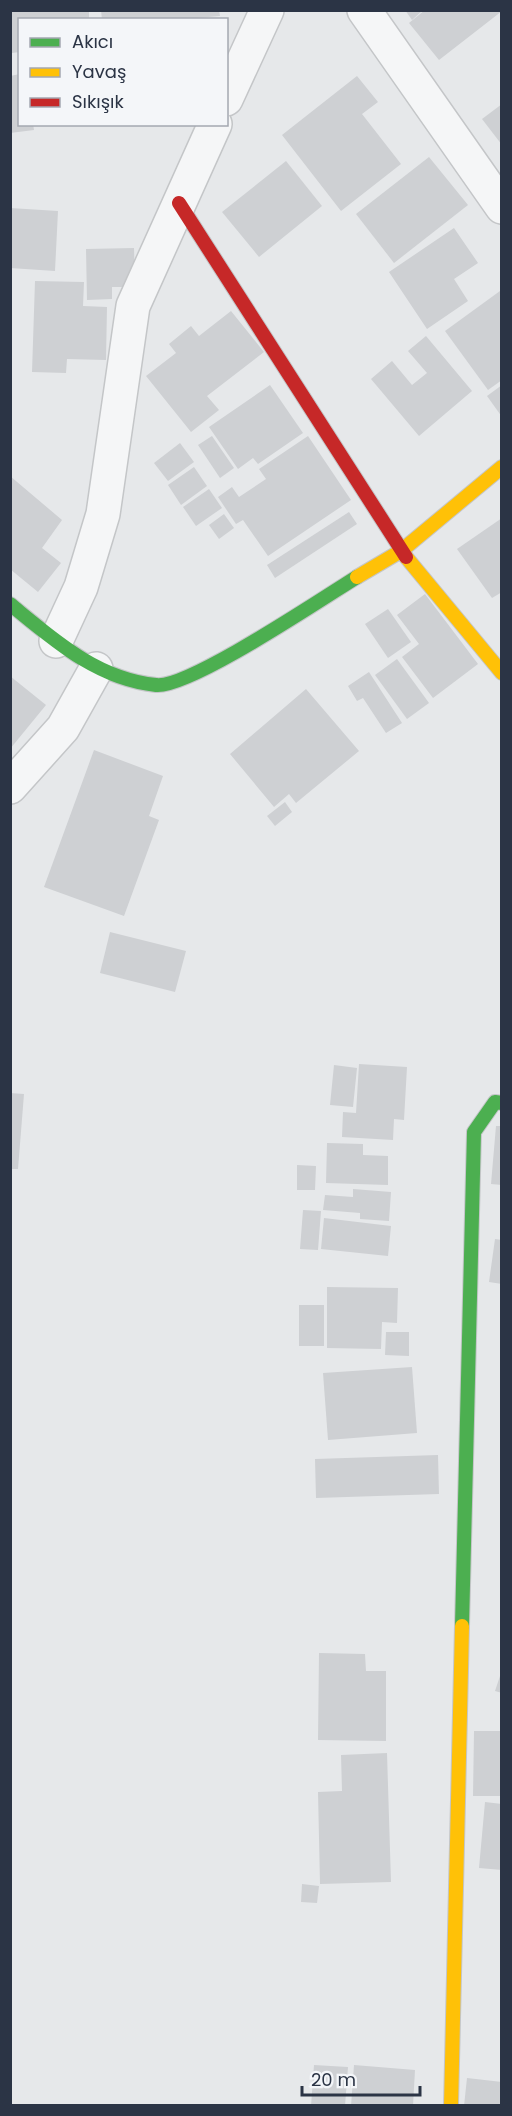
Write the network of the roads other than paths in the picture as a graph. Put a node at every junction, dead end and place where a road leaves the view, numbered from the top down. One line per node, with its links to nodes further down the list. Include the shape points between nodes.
1 (267, 10): 3 (street)
2 (364, 10): 6 (street)
3 (228, 95)
4 (214, 126): 5 (street)
5 (179, 203): 8 (street); 10 (street, via 133,306 103,514 81,587)
6 (501, 207)
7 (501, 467): 8 (street)
8 (400, 551): 11 (street, via 177,683 159,686); 12 (street)
9 (10, 604): 10 (street)
10 (56, 641): 11 (street)
11 (96, 669): 13 (street, via 63,728)
12 (501, 673)
13 (10, 787)
14 (501, 1103): 15 (street, via 495,1102 474,1132)
15 (451, 2106)

